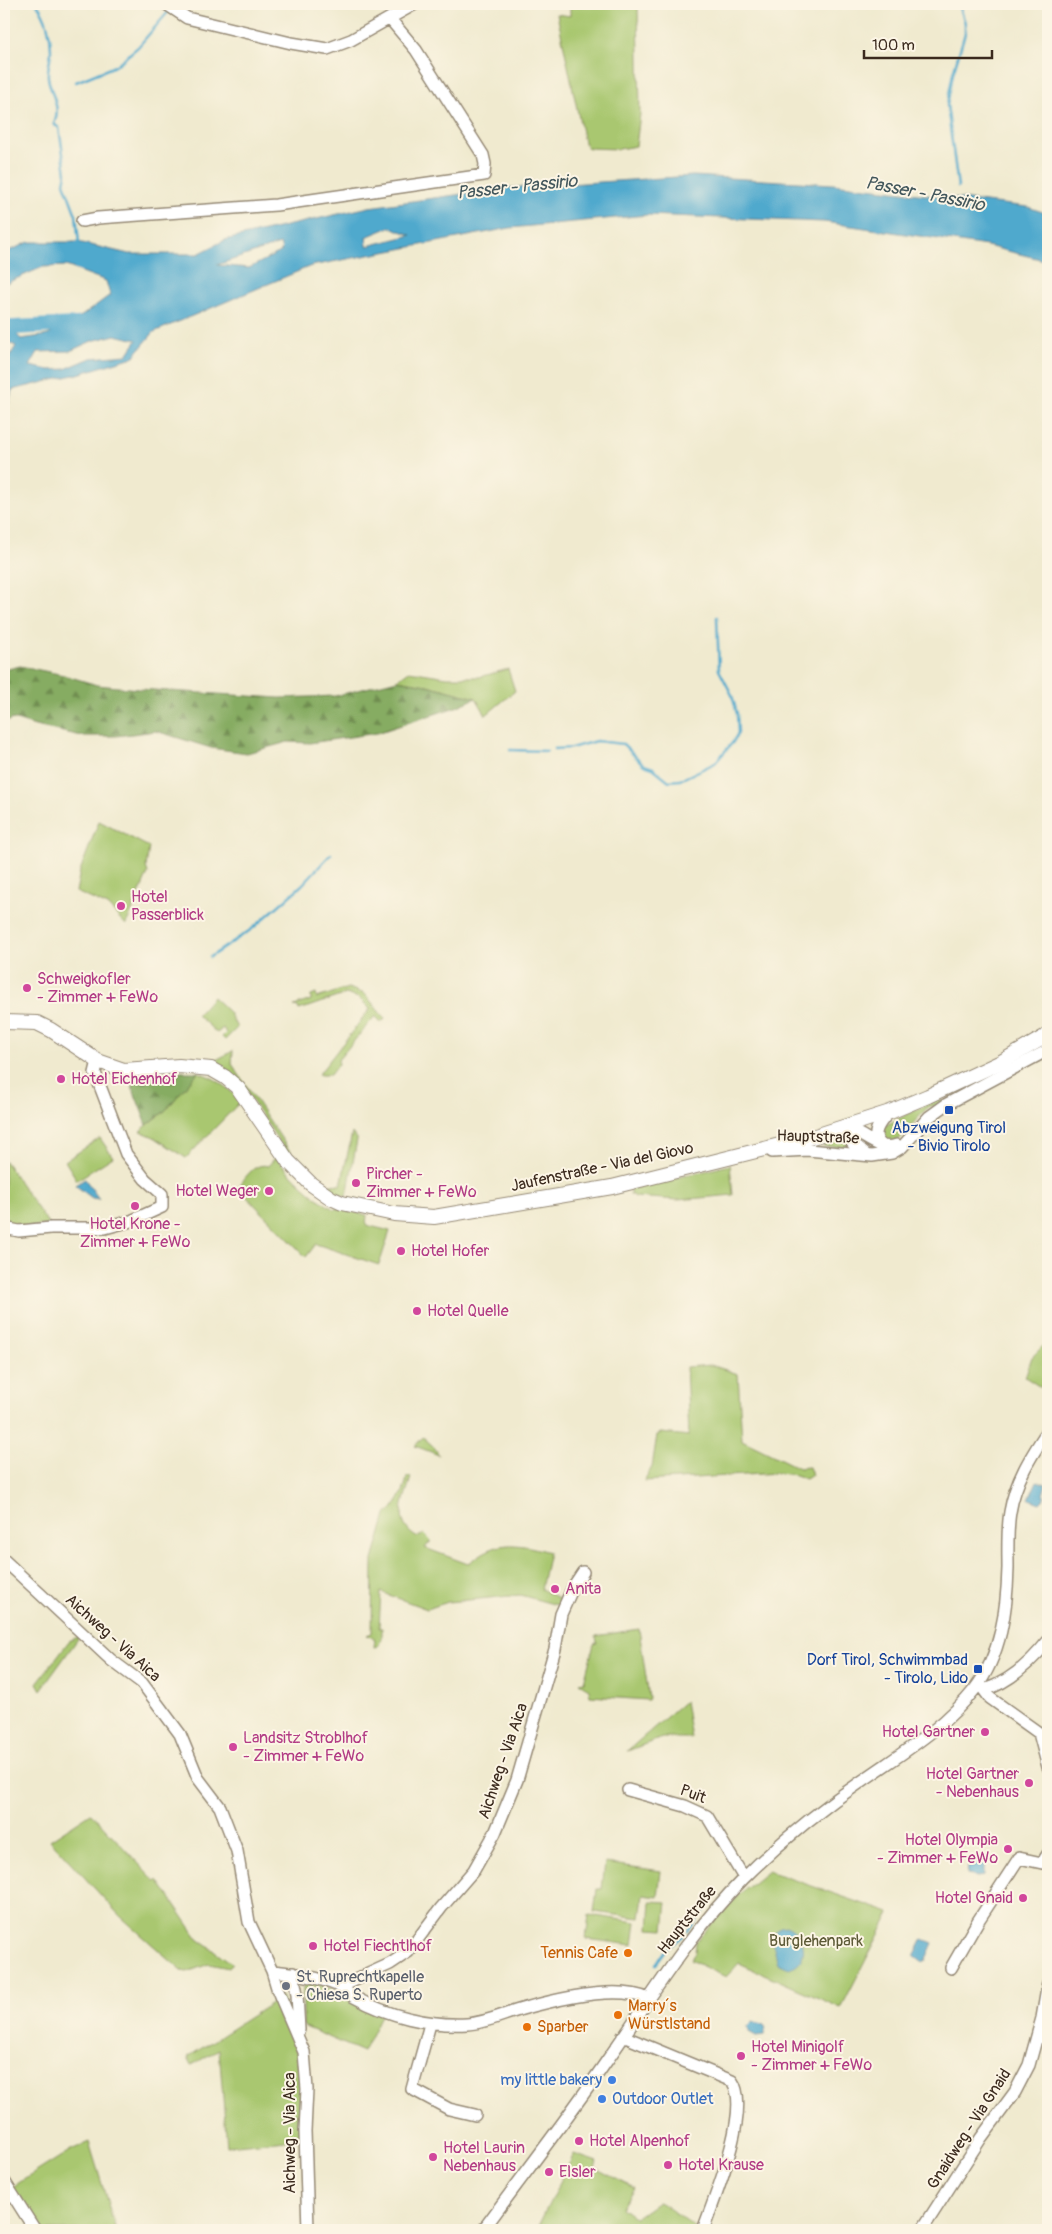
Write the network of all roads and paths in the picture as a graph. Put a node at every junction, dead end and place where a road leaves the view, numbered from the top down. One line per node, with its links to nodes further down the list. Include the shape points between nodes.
1 (166, 4): 3 (street, via 187,18 317,49 341,46)
2 (415, 4): 3 (street)
3 (390, 19): 4 (street, via 416,50 483,155 484,175 276,206)
4 (82, 221)
5 (4, 1022): 8 (main road, Jaufenstraße - Via del Giovo, via 36,1023)
6 (1048, 1035): 9 (main road, Jaufenstraße - Via del Giovo, via 1001,1062)
7 (1048, 1050): 13 (street, Hauptstraße, via 947,1104 929,1117)
8 (98, 1061): 16 (main road, Jaufenstraße - Via del Giovo, via 133,1070 179,1066 211,1069 225,1076 238,1088 276,1146 311,1184 342,1203 394,1214 434,1218 612,1187); 17 (street, via 95,1073 126,1154 145,1179 162,1194 162,1207 105,1228 19,1231)
9 (890, 1112): 10 (main road, Jaufenstraße - Via del Giovo); 14 (street, Hauptstraße, via 877,1125 876,1131 878,1142)
10 (863, 1120): 11 (main road, Jaufenstraße - Via del Giovo); 12 (street, Hauptstraße)
11 (838, 1128): 12 (street, Hauptstraße); 16 (main road, Jaufenstraße - Via del Giovo)
12 (853, 1130): 14 (street, Hauptstraße); 15 (street, Hauptstraße, via 854,1145 862,1153)
13 (906, 1142): 14 (street); 15 (street, Hauptstraße, via 892,1153)
14 (885, 1147)
15 (872, 1156): 16 (street, Hauptstraße, via 808,1150)
16 (733, 1157)
17 (4, 1228)
18 (1048, 1430): 22 (street, via 1022,1472 1014,1495 1010,1513 1004,1617)
19 (4, 1560): 28 (street, Aichweg - Via Aica, via 111,1660 142,1683 180,1734 198,1778 228,1823 237,1851 249,1922)
20 (583, 1572): 31 (street, Aichweg - Via Aica, via 561,1614 555,1649 517,1780 495,1833 474,1870 408,1952)
21 (1048, 1641): 22 (street, via 1018,1671 998,1685)
22 (980, 1689): 23 (street, via 1039,1733); 26 (street, Hauptstraße, via 938,1728 826,1806)
23 (1048, 1768)
24 (628, 1790): 26 (street, Puit, via 685,1806 707,1816)
25 (1048, 1854): 27 (street, via 1042,1863 1019,1858)
26 (744, 1878): 32 (street, Hauptstraße, via 683,1949)
27 (952, 1968)
28 (272, 1972): 29 (street); 35 (street, Aichweg - Via Aica)
29 (293, 1973): 31 (street); 35 (street, Aichweg - Via Aica, via 298,1994)
30 (1048, 1983): 42 (street, Gnaidweg - Via Gnaid, via 1029,2065 1016,2092 981,2138)
31 (340, 1987): 33 (street, via 355,1997)
32 (648, 1999): 33 (street, via 637,1994 600,1995 523,2008 477,2023); 34 (street, Hauptstraße)
33 (430, 2024): 36 (street, via 412,2089 449,2109)
34 (623, 2036): 40 (street, Hauptstraße, via 588,2089); 41 (street, via 735,2085 737,2099 729,2159)
35 (299, 2037): 39 (street, Aichweg - Via Aica, via 307,2070)
36 (475, 2115)
37 (4, 2181): 38 (street)
38 (36, 2230)
39 (308, 2230)
40 (483, 2230)
41 (704, 2230)
42 (922, 2230)

